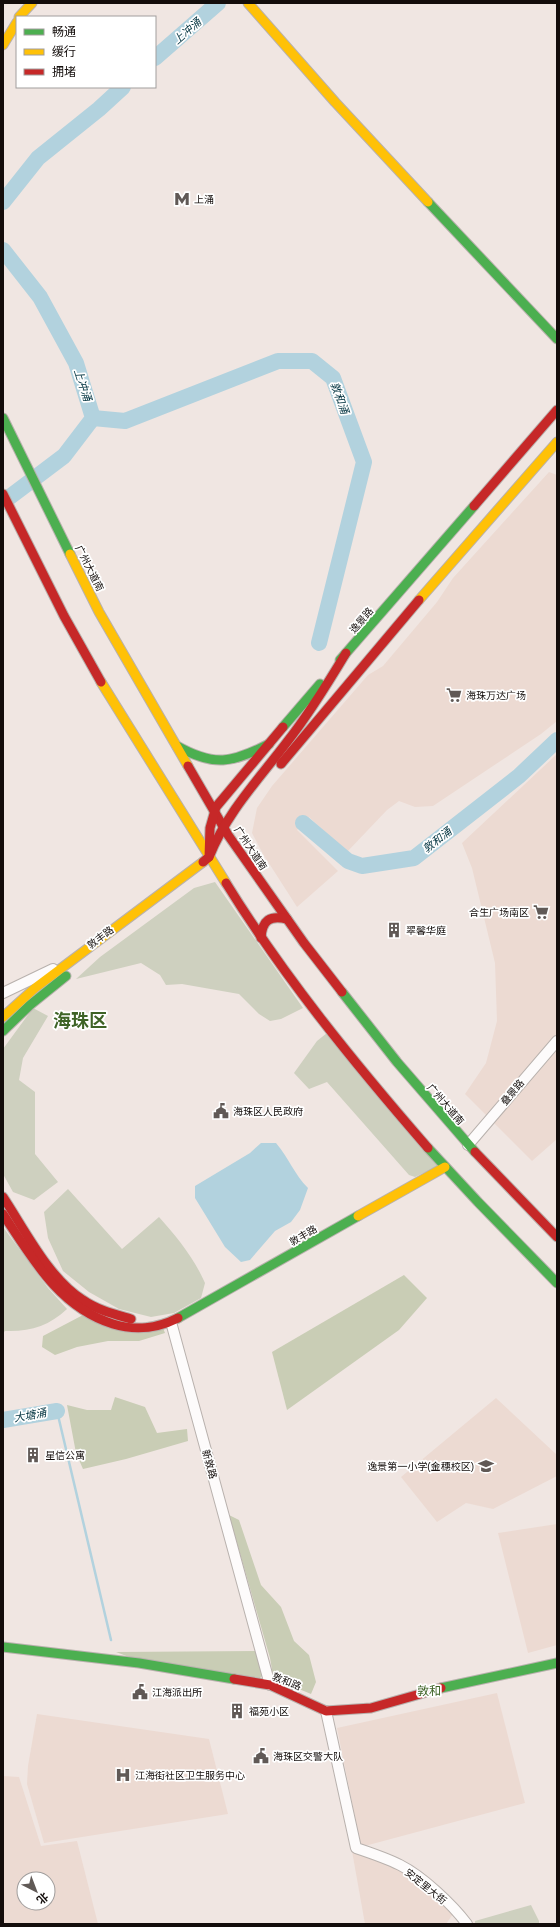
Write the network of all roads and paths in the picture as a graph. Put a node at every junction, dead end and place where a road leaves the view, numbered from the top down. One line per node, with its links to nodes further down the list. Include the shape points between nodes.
1 (32, 3): 3 (main road)
2 (248, 3): 8 (main road, via 335,102)
3 (21, 16)
4 (16, 21): 6 (main road)
5 (16, 22): 7 (main road)
6 (3, 36)
7 (3, 45)
8 (557, 338)
9 (557, 410): 13 (main road, 逸景路)
10 (3, 418): 15 (main road, 广州大道南, via 99,612)
11 (557, 442): 19 (main road, via 274,772 242,812)
12 (3, 494): 17 (main road, via 84,652)
13 (346, 653): 14 (main road, 逸景路); 18 (main road, via 281,751 240,800)
14 (268, 744): 15 (main road, via 246,756 222,762 192,756); 16 (main road, 逸景路)
15 (176, 746): 16 (main road, 广州大道南)
16 (214, 811): 18 (main road, 广州大道南); 20 (main road, 逸景路)
17 (190, 825): 20 (main road); 21 (main road)
18 (223, 826): 19 (main road, 广州大道南); 20 (main road)
19 (228, 835): 20 (main road); 21 (main road); 23 (main road, 广州大道南)
20 (214, 836): 21 (main road)
21 (215, 862): 26 (main road); 27 (main road, 敦丰路)
22 (237, 864): 23 (main road)
23 (256, 876): 24 (main road, 广州大道南)
24 (287, 919): 26 (main road, via 275,916 265,921); 32 (main road, 广州大道南, via 387,1050)
25 (127, 931): 30 (main road, 敦丰路, via 53,986)
26 (261, 938): 33 (main road, via 349,1054)
27 (71, 961): 28 (street); 29 (main road, 敦丰路, via 35,988)
28 (3, 993)
29 (3, 1017)
30 (3, 1030)
31 (557, 1040): 32 (street, 叠景路)
32 (468, 1145): 36 (main road, 广州大道南)
33 (445, 1167): 37 (main road); 38 (main road, 敦丰路)
34 (3, 1197): 38 (main road, 敦丰路, via 61,1278 83,1299 98,1308 127,1318)
35 (3, 1214): 38 (main road, 敦丰路, via 54,1288 88,1316 105,1323 128,1327 156,1328)
36 (557, 1238)
37 (557, 1283)
38 (171, 1322): 41 (street, 新敦路)
39 (3, 1647): 41 (main road, 敦和路, via 139,1662)
40 (557, 1663): 42 (main road, 敦和路, via 449,1686 371,1708)
41 (270, 1685): 42 (main road, 敦和路)
42 (326, 1711): 43 (street, 安定里大街, via 356,1848 400,1865 412,1873 452,1906)
43 (467, 1924)

